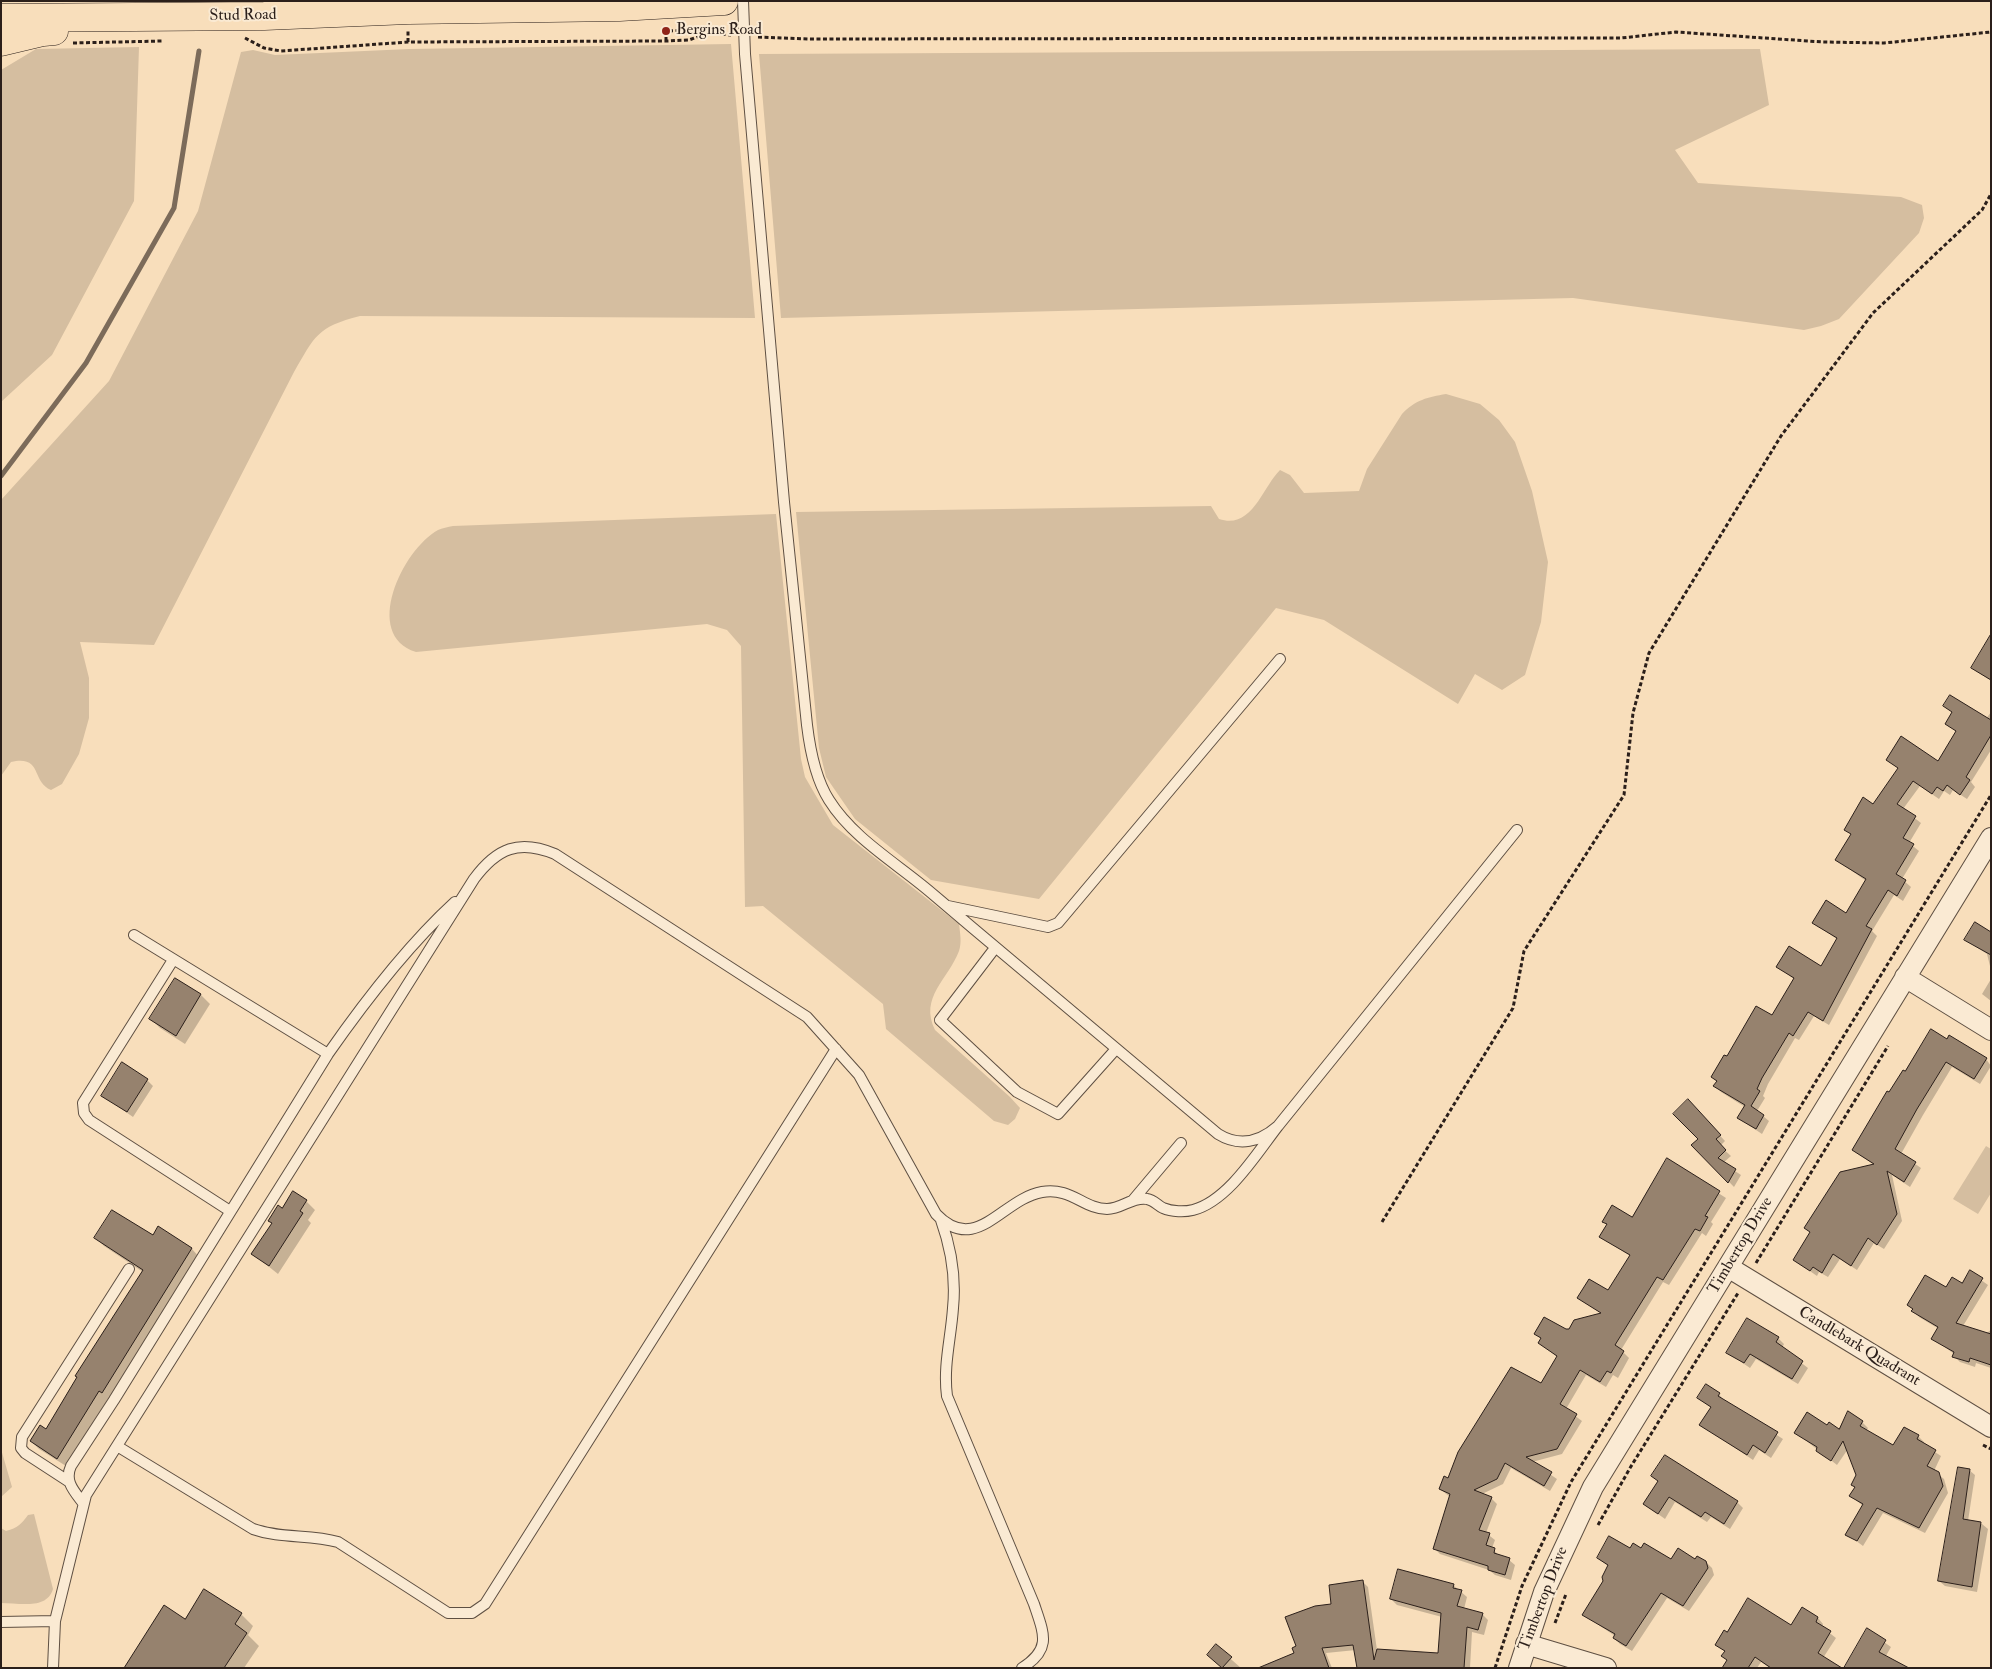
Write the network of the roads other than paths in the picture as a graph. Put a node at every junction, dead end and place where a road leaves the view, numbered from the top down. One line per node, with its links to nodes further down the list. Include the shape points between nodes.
1 (724, 1): 3 (highway, Stud Road, via 619,7)
2 (744, 1): 10 (lane, via 785,511 810,746 820,783 840,815 852,829)
3 (187, 17): 4 (highway, Stud Road); 5 (highway, via 142,30 43,32)
4 (1, 18)
5 (1, 42)
6 (1280, 659): 10 (lane, via 1058,923 1048,927)
7 (1517, 830): 19 (lane)
8 (1991, 838): 14 (street, Timbertop Drive)
9 (466, 893): 16 (lane, via 488,861 506,850 528,846 555,854 807,1017); 18 (lane, via 405,954); 27 (lane)
10 (947, 906): 12 (lane)
11 (134, 935): 13 (lane)
12 (995, 948): 17 (lane); 17 (lane, via 940,1020 1017,1092 1058,1114)
13 (173, 960): 18 (lane); 22 (lane, via 82,1108 89,1120)
14 (1905, 977): 15 (street); 24 (street, Timbertop Drive)
15 (1991, 1030)
16 (836, 1049): 23 (lane, via 859,1075); 27 (lane, via 485,1604 472,1613 448,1613 338,1542 325,1538 267,1534 253,1529)
17 (1116, 1049): 19 (lane, via 1230,1141 1241,1143 1263,1138)
18 (328, 1054): 22 (lane)
19 (1278, 1126): 21 (lane, via 1212,1202 1183,1211 1162,1208 1148,1199)
20 (1181, 1144): 21 (lane)
21 (1133, 1200): 23 (lane, via 1116,1208 1100,1208 1066,1193 1053,1191 1024,1198 975,1229 958,1229)
22 (230, 1211): 28 (lane, via 71,1466)
23 (941, 1220): 34 (lane, via 950,1251 954,1291 945,1364 947,1396 1043,1630 1043,1649)
24 (1728, 1267): 26 (street, Candlebark Quadrant); 32 (street, Timbertop Drive, via 1583,1505 1557,1559)
25 (129, 1269): 28 (lane, via 22,1437 21,1448 25,1453)
26 (1991, 1427)
27 (117, 1446): 29 (lane)
28 (68, 1481): 29 (lane)
29 (83, 1503): 30 (lane)
30 (55, 1621): 31 (lane); 33 (lane)
31 (1, 1622)
32 (1526, 1644): 35 (street, Timbertop Drive); 36 (street)
33 (53, 1668)
34 (1022, 1668)
35 (1519, 1668)
36 (1606, 1668)

